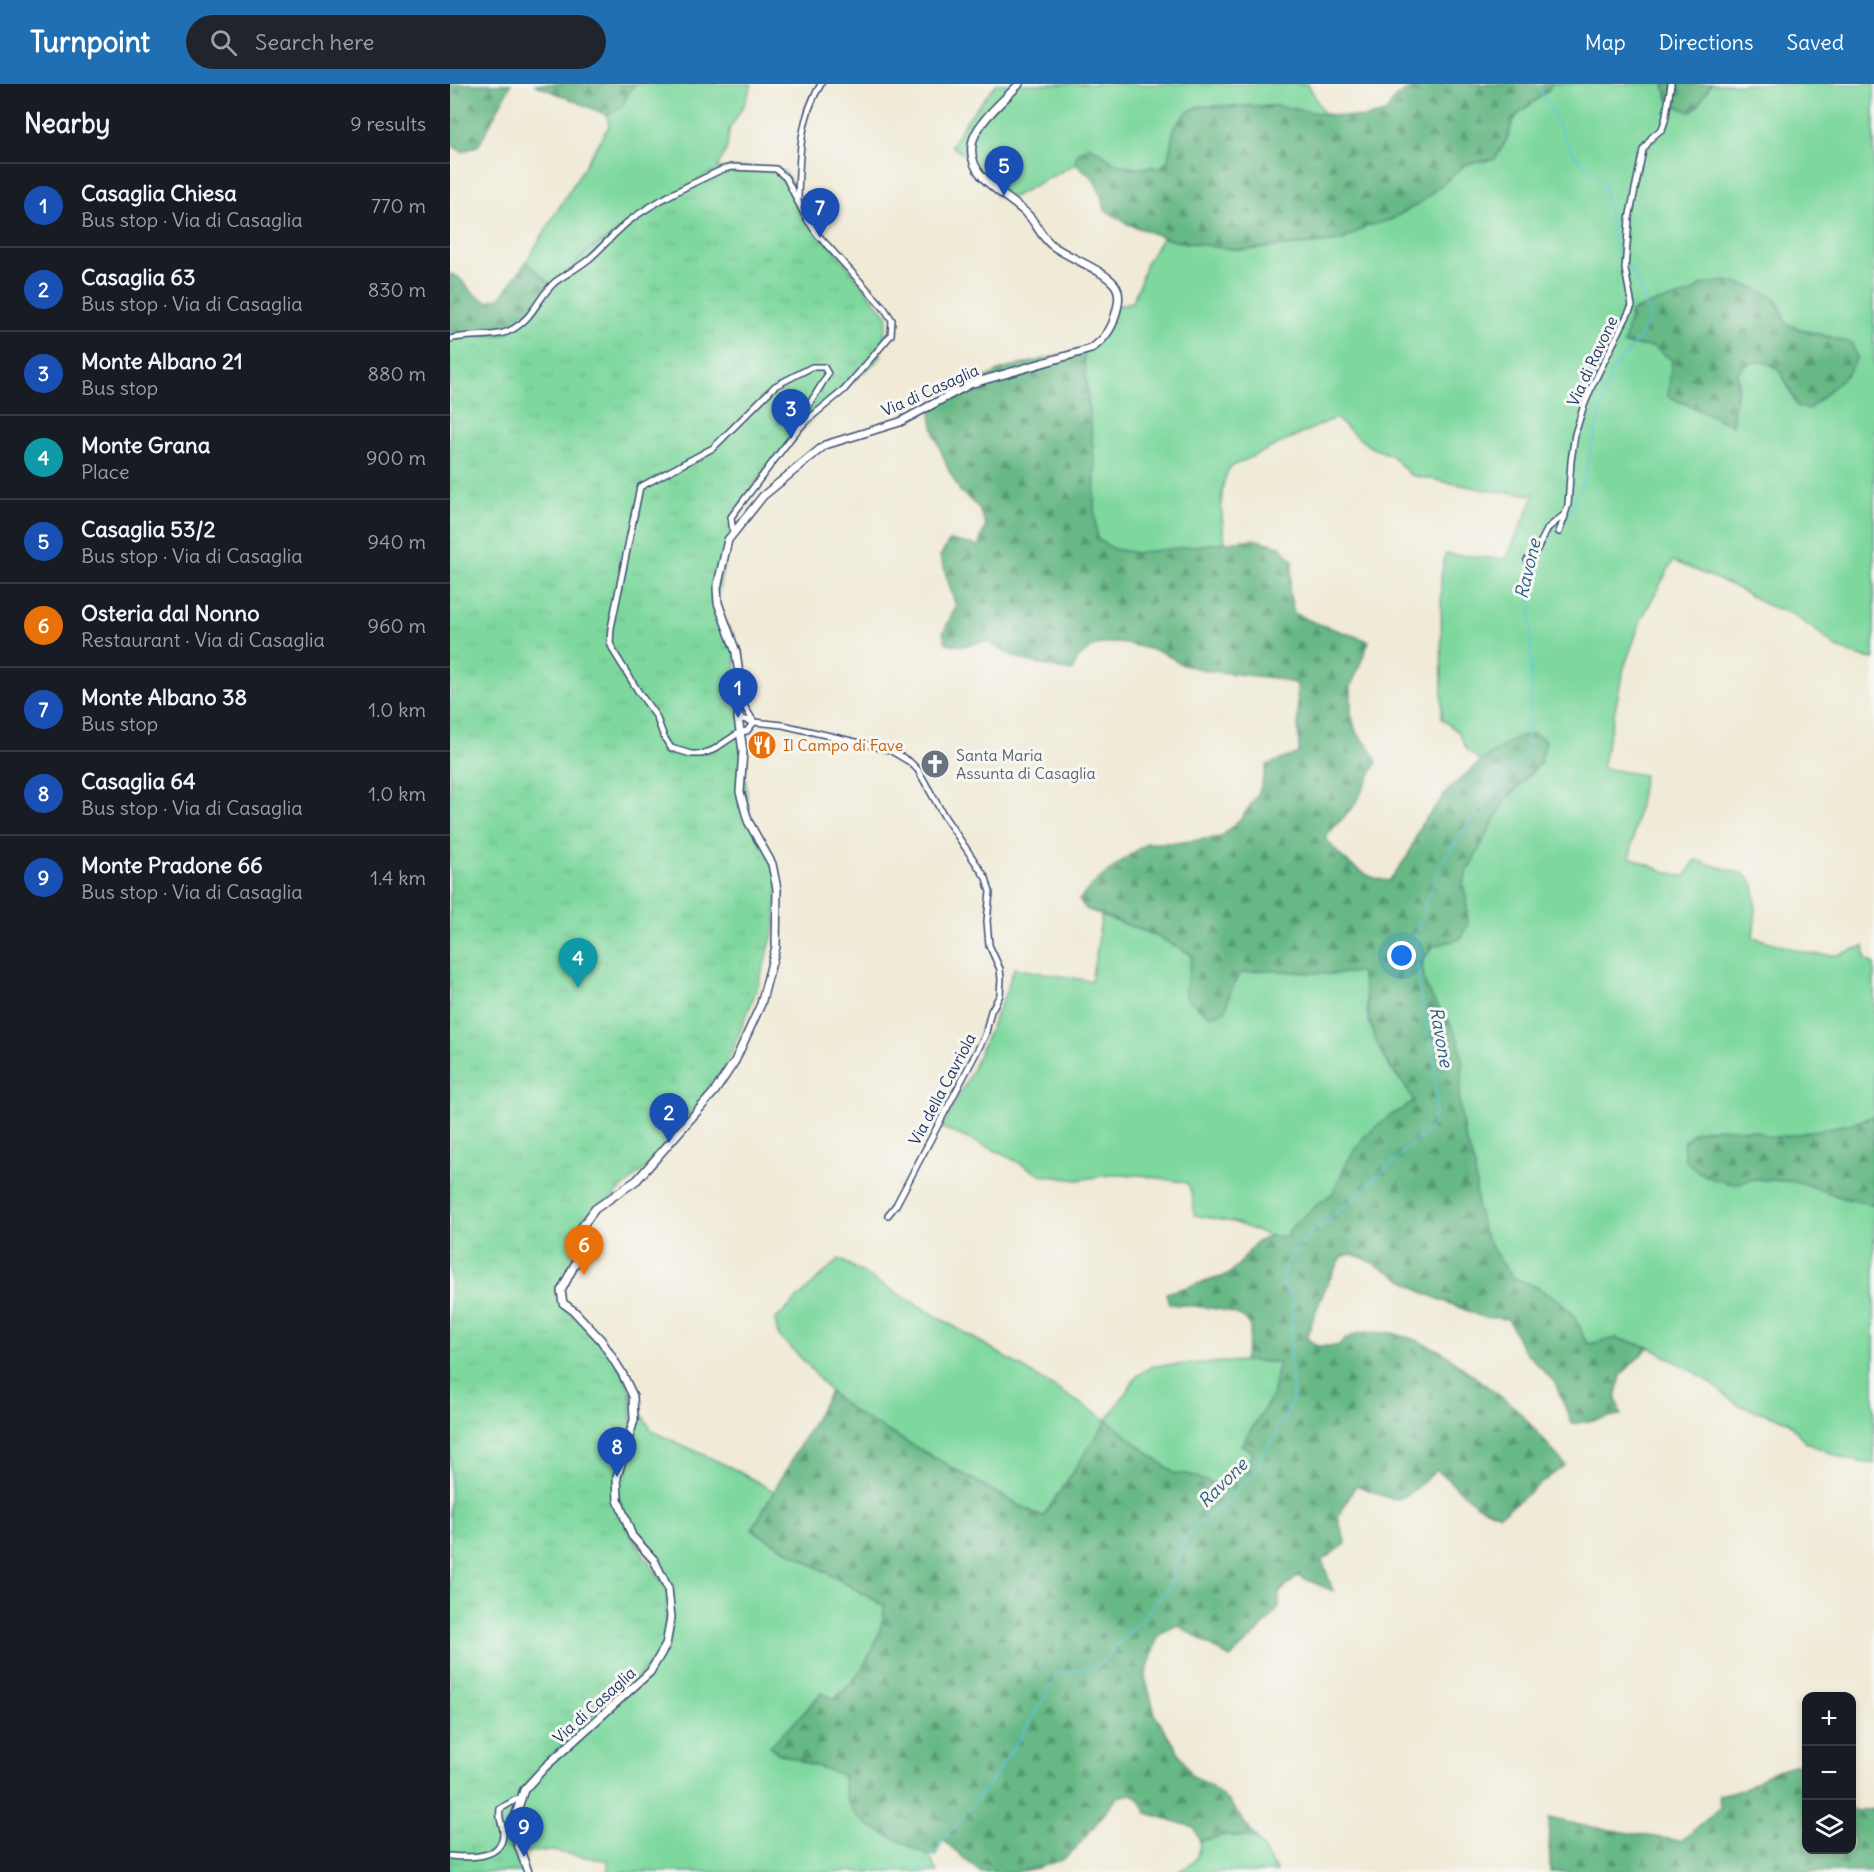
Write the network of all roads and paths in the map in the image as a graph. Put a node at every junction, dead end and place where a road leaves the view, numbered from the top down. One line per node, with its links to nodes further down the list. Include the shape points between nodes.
1 (821, 84): 4 (street, via 805,119)
2 (1019, 84): 8 (street, Via di Casaglia, via 976,132 972,156 983,178 1019,206 1051,245 1116,286 1118,307 1107,333 1091,349 970,384 900,422 825,445 763,495)
3 (1671, 84): 7 (street, Via di Ravone, via 1662,129 1643,150 1629,219 1625,269 1632,306 1583,408 1575,435)
4 (798, 203): 5 (street, via 786,178 776,169 721,170 657,202 628,222 589,259 554,283 533,312 513,329); 6 (street, via 817,234 884,308 892,328 891,335 844,390)
5 (450, 339)
6 (794, 435): 8 (street, via 731,517); 14 (street, via 828,374 824,367 812,367 775,386 714,448 640,487 611,628 611,646 656,716 671,748 702,754)
7 (1565, 514): 9 (street, Via di Ravone); 10 (street, via 1548,528 1533,557)
8 (733, 532): 11 (street, Via di Casaglia, via 717,588 718,603 736,652)
9 (1559, 532)
10 (1527, 560)
11 (740, 699): 12 (street, Via di Casaglia); 13 (street)
12 (738, 718): 13 (street, Via della Cavriola); 14 (street, Via di Casaglia)
13 (754, 722): 14 (street); 15 (street, Via della Cavriola, via 869,744 910,762 986,878 990,892 989,945 1000,969 1000,995 985,1036)
14 (740, 732): 16 (street, Via di Casaglia, via 740,792 748,821 772,864 777,889 776,947 761,1004 735,1061 715,1091 637,1180 595,1209 581,1228 576,1262 561,1291 563,1302 602,1340 633,1396 633,1420 617,1477 618,1500 632,1536 654,1560 668,1588 671,1617 666,1645 650,1672 545,1767)
15 (888, 1215)
16 (521, 1798): 17 (street, via 500,1809 498,1819 503,1829 499,1848 484,1856); 18 (street, Via di Casaglia, via 515,1816 516,1839)
17 (450, 1856)
18 (528, 1872)

